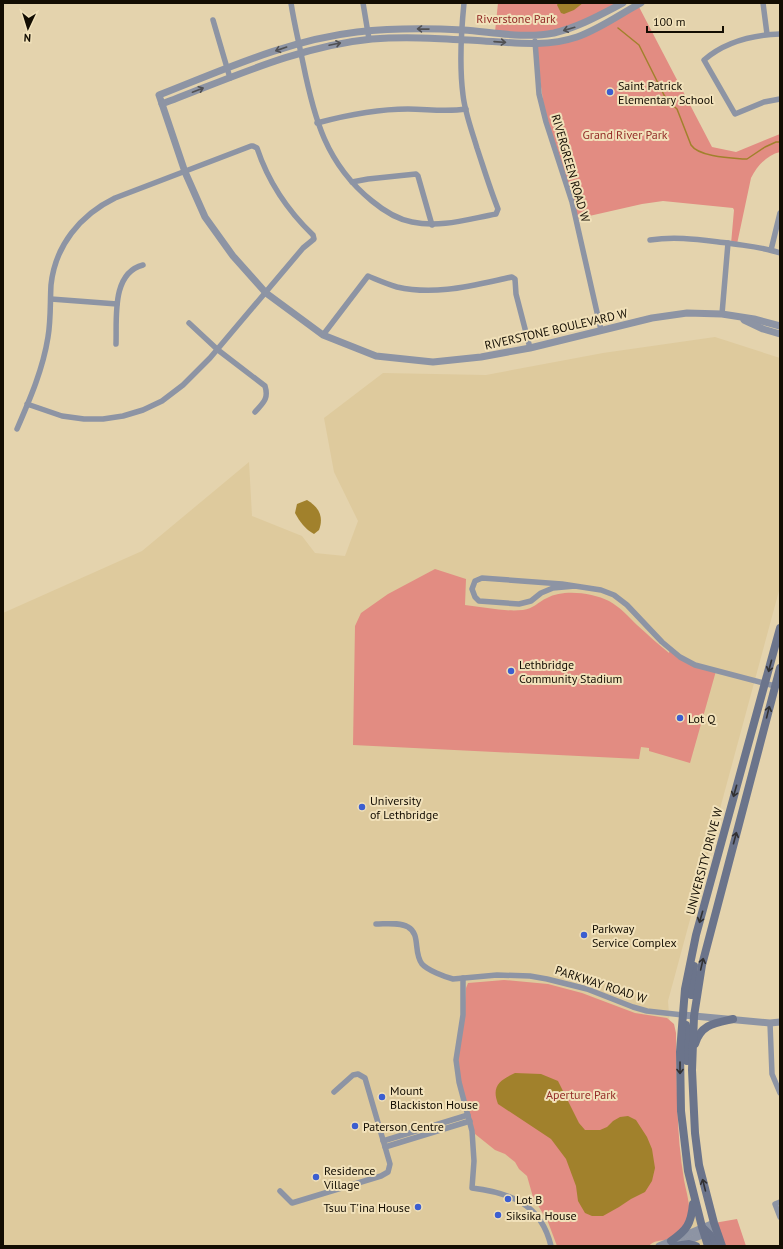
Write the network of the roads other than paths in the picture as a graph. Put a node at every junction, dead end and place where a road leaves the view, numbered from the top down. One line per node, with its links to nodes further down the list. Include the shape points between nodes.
1 (291, 3): 15 (street)
2 (362, 3): 9 (street)
3 (464, 3): 8 (street)
4 (623, 3): 10 (street, one-way to 10, via 575,27 552,33)
5 (641, 3): 16 (street, via 578,37)
6 (764, 3): 11 (street)
7 (213, 20): 18 (street)
8 (462, 30): 9 (street, one-way to 9); 10 (street); 14 (street)
9 (367, 31): 13 (street); 15 (street)
10 (534, 34): 16 (street, RIVERGREEN ROAD W)
11 (767, 34): 12 (street); 20 (street, via 735,42 704,60 734,114 764,102)
12 (780, 34)
13 (369, 40): 14 (street, via 415,37); 17 (street, one-way to 13)
14 (461, 40): 16 (street, one-way to 16); 22 (street, via 461,71)
15 (299, 44): 17 (street); 18 (street, one-way to 18)
16 (535, 44): 40 (street, RIVERGREEN ROAD W, via 539,94 572,202)
17 (301, 52): 19 (street); 23 (street)
18 (228, 69): 19 (street); 21 (street, RIVERSTONE BOULEVARD W, via 159,95)
19 (230, 78): 21 (street, one-way to 19)
20 (780, 99)
21 (162, 104): 24 (street, RIVERSTONE BOULEVARD W)
22 (466, 109): 23 (street, via 374,111); 27 (street, via 498,212 453,223)
23 (317, 123): 25 (street, via 330,152)
24 (185, 172): 33 (street, RIVERSTONE BOULEVARD W, via 205,217 233,256); 33 (street, via 251,146 257,148 261,161 279,194 314,237); 34 (street, via 115,198 85,218 67,238 58,256 53,273)
25 (352, 182): 27 (street, via 378,206 397,218); 27 (street, via 416,174)
26 (780, 212): 30 (street)
27 (432, 225)
28 (650, 240): 29 (street, via 668,237)
29 (728, 244): 30 (street); 36 (street)
30 (771, 250): 31 (street)
31 (780, 253)
32 (142, 265): 35 (street, via 136,266 125,278 120,287)
33 (266, 293): 42 (street, RIVERSTONE BOULEVARD W); 45 (street)
34 (51, 299): 35 (street); 46 (street, via 45,354)
35 (117, 304): 43 (street)
36 (722, 314): 37 (street, RIVERSTONE BOULEVARD W); 40 (street, RIVERSTONE BOULEVARD W, via 670,315)
37 (736, 316): 39 (street, RIVERSTONE BOULEVARD W); 41 (street, RIVERSTONE BOULEVARD W)
38 (189, 323): 45 (street)
39 (780, 326)
40 (601, 330): 44 (street, RIVERSTONE BOULEVARD W)
41 (780, 334)
42 (323, 335): 44 (street, RIVERSTONE BOULEVARD W, via 376,356 433,362); 44 (street, via 368,276 396,286 430,291 459,289 512,277 515,279 516,294)
43 (116, 344)
44 (530, 348)
45 (218, 350): 46 (street, via 183,385 162,401 123,416 84,419 62,416); 47 (street, via 265,386 266,399)
46 (27, 404): 48 (street)
47 (255, 412)
48 (17, 428)
49 (575, 586): 49 (street, via 553,588 531,601 515,604 479,601 472,589 476,581 482,578); 52 (street, via 614,595 670,650 690,663)
50 (780, 628): 52 (main road, UNIVERSITY DRIVE W, one-way to 52)
51 (780, 668): 53 (main road, UNIVERSITY DRIVE W)
52 (765, 684): 53 (street); 55 (main road, UNIVERSITY DRIVE W, one-way to 55)
53 (775, 686): 58 (main road, UNIVERSITY DRIVE W, one-way to 53, via 702,965)
54 (376, 924): 56 (street, PARKWAY ROAD W, via 408,927 416,938 422,963 446,978)
55 (693, 952): 57 (main road, UNIVERSITY DRIVE W); 58 (main road, via 691,998)
56 (462, 978): 57 (street, PARKWAY ROAD W, via 547,978 587,989 633,1007); 66 (street, via 463,1015 456,1070)
57 (682, 1015): 58 (street); 65 (main road, via 687,1028 687,1061); 69 (main road, UNIVERSITY DRIVE W, one-way to 69, via 681,1111 688,1171)
58 (694, 1016): 59 (street); 62 (main road, UNIVERSITY DRIVE W)
59 (733, 1019): 61 (street); 62 (main road, via 714,1023 703,1030 697,1038)
60 (780, 1022): 61 (street)
61 (770, 1023): 64 (street, via 772,1074)
62 (692, 1054): 65 (main road, UNIVERSITY DRIVE W)
63 (334, 1092): 67 (street, via 353,1075 358,1074 365,1078)
64 (780, 1093)
65 (692, 1099): 72 (main road, UNIVERSITY DRIVE W, one-way to 65)
66 (469, 1118): 67 (street); 74 (street, via 474,1146 472,1188 505,1194 529,1208 543,1224)
67 (384, 1144): 68 (street, via 390,1164 385,1175 292,1203)
68 (280, 1192)
69 (694, 1197): 72 (main road, UNIVERSITY DRIVE W); 73 (main road, via 690,1221)
70 (780, 1202): 71 (street, via 775,1204)
71 (780, 1217)
72 (709, 1229): 73 (street); 77 (main road, UNIVERSITY DRIVE W); 78 (main road); 79 (main road, UNIVERSITY DRIVE W)
73 (674, 1244): 75 (street); 76 (main road)
74 (551, 1246)
75 (659, 1246)
76 (696, 1246)
77 (708, 1246)
78 (716, 1246)
79 (722, 1246)

